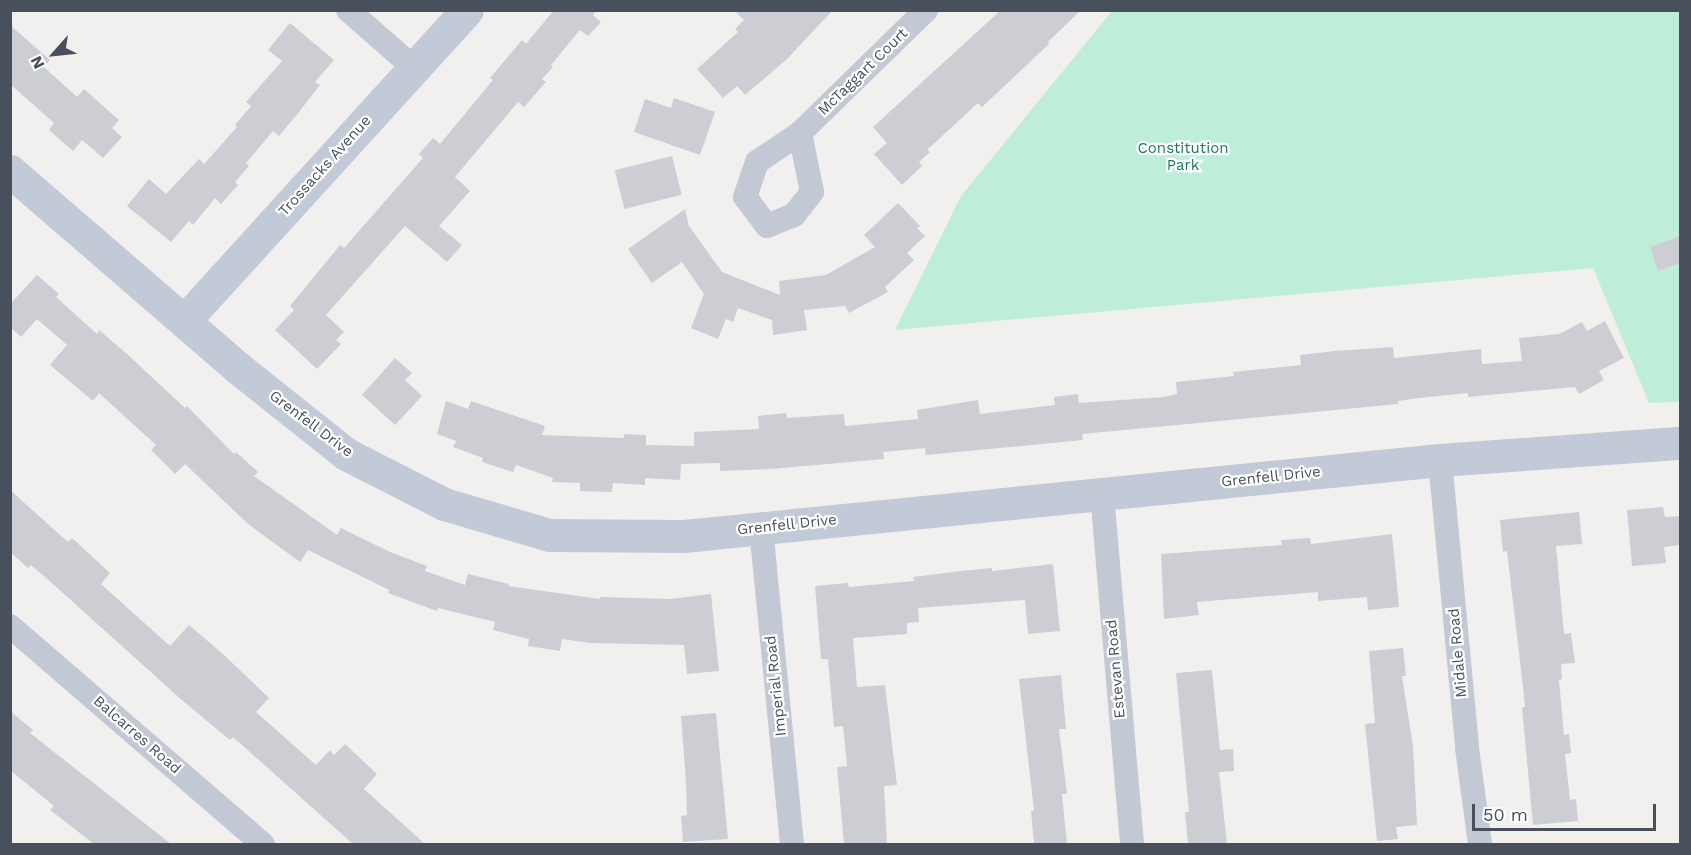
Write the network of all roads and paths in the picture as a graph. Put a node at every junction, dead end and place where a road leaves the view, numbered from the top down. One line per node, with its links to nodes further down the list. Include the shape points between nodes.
1 (348, 10): 4 (street)
2 (467, 10): 4 (street, Trossacks Avenue)
3 (926, 10): 5 (street, McTaggart Court)
4 (414, 68): 7 (street, Trossacks Avenue)
5 (800, 133)
6 (10, 171): 7 (street, Grenfell Drive)
7 (184, 321): 11 (street, Grenfell Drive, via 346,454 444,504 549,535 684,536)
8 (1680, 443): 9 (street, Grenfell Drive)
9 (1440, 460): 10 (street, Grenfell Drive); 16 (street, Midale Road)
10 (1102, 494): 11 (street, Grenfell Drive); 15 (street, Estevan Road)
11 (761, 528): 14 (street, Imperial Road)
12 (10, 626): 13 (street, Balcarres Road)
13 (263, 844)
14 (792, 844)
15 (1132, 844)
16 (1480, 844)

